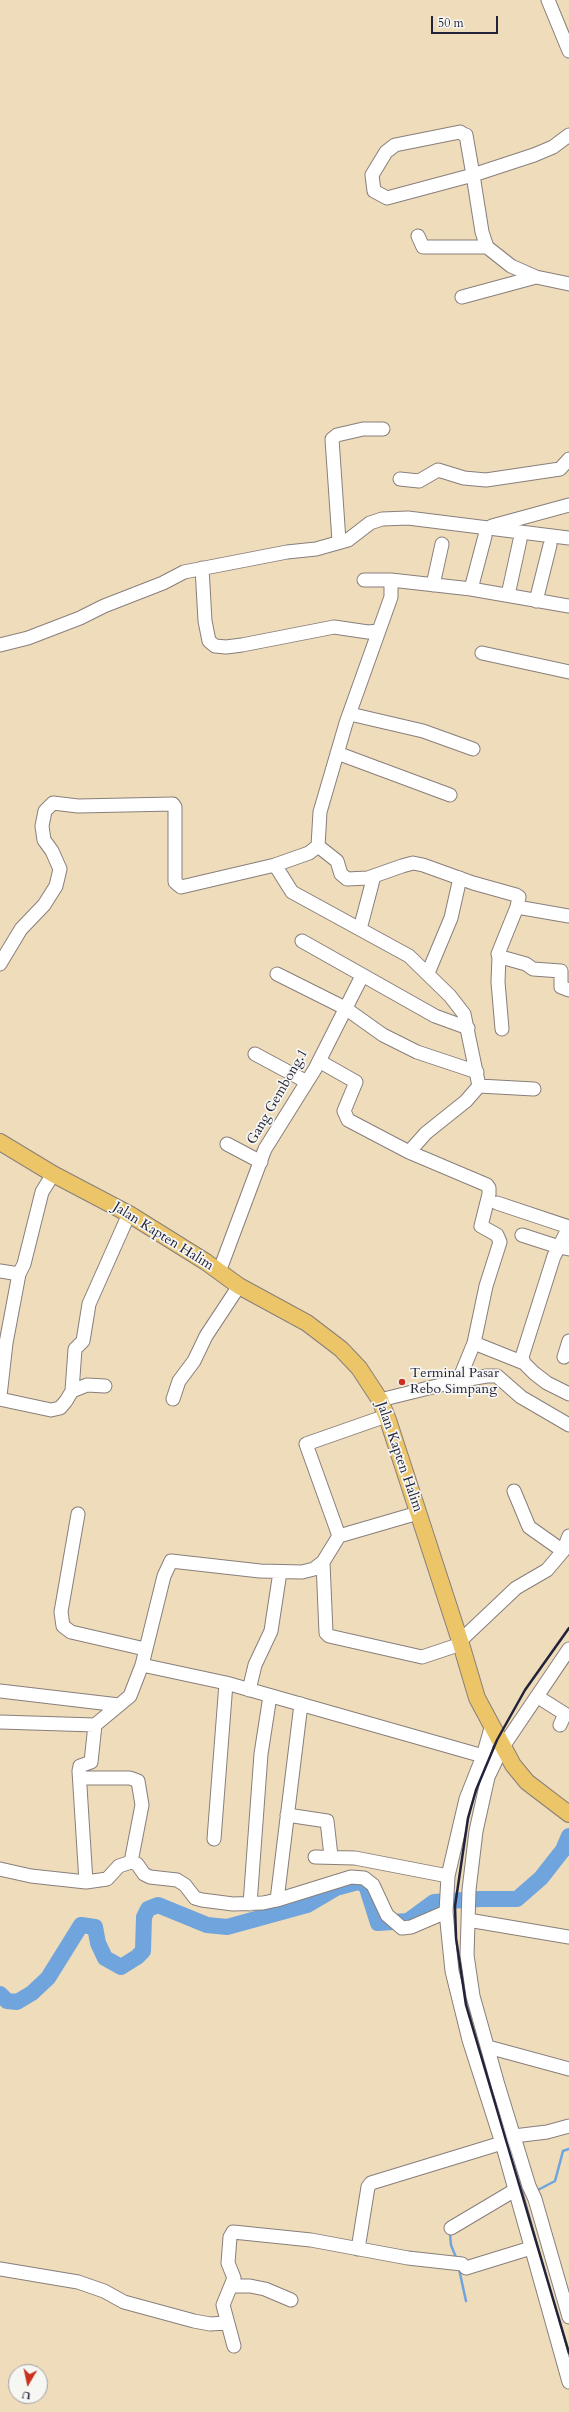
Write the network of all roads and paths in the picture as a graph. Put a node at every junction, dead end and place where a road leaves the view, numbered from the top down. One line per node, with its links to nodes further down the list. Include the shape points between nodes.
1 (548, 0): 2 (street)
2 (569, 51)
3 (569, 136): 4 (street, via 546,151)
4 (473, 175): 4 (street, via 387,198 374,191 372,175 386,152 395,145 460,132 466,136); 6 (street, via 482,232)
5 (418, 236): 6 (street, via 423,247)
6 (487, 247): 7 (street, via 511,266)
7 (536, 277): 8 (street); 9 (street)
8 (569, 284)
9 (462, 297)
10 (382, 429): 17 (street, via 363,429 332,439)
11 (569, 459): 12 (street, via 560,469 486,480 464,478 438,470 419,480)
12 (400, 479)
13 (569, 504): 14 (street)
14 (486, 532): 15 (street); 17 (street, via 408,518 382,519 370,523 348,540); 24 (street)
15 (569, 538)
16 (520, 540): 25 (street)
17 (339, 542): 20 (street, via 316,549)
18 (442, 544): 23 (street)
19 (550, 545): 26 (street)
20 (202, 568): 28 (street, via 205,621 209,641 215,646 242,645 334,627); 29 (street, via 184,572 28,638)
21 (364, 580): 22 (street)
22 (391, 580): 23 (street); 28 (street, via 390,597)
23 (433, 585): 24 (street)
24 (471, 589): 25 (street)
25 (508, 595): 26 (street)
26 (536, 601): 27 (street)
27 (568, 602)
28 (379, 631): 32 (street)
29 (0, 645)
30 (482, 653): 31 (street)
31 (569, 672)
32 (350, 714): 33 (street, via 424,731); 34 (street)
33 (472, 749)
34 (337, 753): 35 (street); 36 (street, via 320,812)
35 (450, 795)
36 (318, 846): 37 (street, via 309,853); 38 (street, via 337,861 344,877 356,880)
37 (275, 865): 42 (street, via 292,892); 45 (street, via 181,887 175,882 173,804 78,806 53,803 46,811 42,826 44,840 60,869 56,886 44,905 21,929)
38 (374, 876): 39 (street, via 413,863); 42 (street)
39 (460, 878): 40 (street, via 516,894 519,897); 46 (street, via 451,918)
40 (517, 907): 41 (street); 44 (street, via 498,951)
41 (569, 916)
42 (360, 929): 46 (street, via 409,956)
43 (302, 942): 48 (street)
44 (499, 956): 49 (street, via 533,969 561,971 561,987); 52 (street, via 498,982)
45 (0, 964)
46 (428, 972): 51 (street, via 458,1004)
47 (277, 974): 50 (street)
48 (362, 976): 50 (street, Gang Gembong.1); 51 (street, via 435,1016)
49 (569, 990)
50 (346, 1008): 54 (street, Gang Gembong.1); 55 (street, via 384,1034 417,1052)
51 (468, 1028): 55 (street)
52 (502, 1029)
53 (255, 1054): 56 (street)
54 (319, 1060): 56 (street, Gang Gembong.1); 61 (street, via 356,1082 344,1111 348,1120)
55 (477, 1072): 57 (street)
56 (307, 1082): 62 (street, Gang Gembong.1, via 265,1149)
57 (479, 1086): 58 (street); 61 (street, via 466,1101 426,1133)
58 (534, 1088)
59 (0, 1142): 63 (main road, Jalan Kapten Halim)
60 (227, 1144): 62 (street)
61 (409, 1152): 73 (street, via 486,1184 489,1188 481,1226 497,1235 499,1246 486,1286)
62 (260, 1162): 69 (street, Gang Gembong.1)
63 (53, 1174): 65 (main road, Jalan Kapten Halim); 70 (street, via 42,1192 24,1264)
64 (497, 1203): 67 (street, via 569,1227)
65 (129, 1214): 69 (main road, Jalan Kapten Halim); 78 (street, via 89,1304 83,1341 76,1349)
66 (522, 1235): 67 (street)
67 (564, 1248): 75 (street, via 522,1357)
68 (0, 1271): 70 (street)
69 (219, 1272): 71 (main road, Jalan Kapten Halim)
70 (19, 1274): 80 (street, via 6,1343)
71 (239, 1286): 82 (street, via 179,1382); 83 (main road, Jalan Kapten Halim, via 307,1323 341,1349 369,1380)
72 (569, 1341): 74 (street)
73 (474, 1343): 75 (street); 76 (street)
74 (564, 1357)
75 (524, 1363): 79 (street, via 547,1383)
76 (457, 1381): 83 (street); 85 (street, via 497,1376 521,1397)
77 (105, 1386): 78 (street, via 87,1385)
78 (72, 1391): 81 (street, via 60,1408 51,1410)
79 (569, 1394)
80 (0, 1396)
81 (0, 1399)
82 (173, 1399)
83 (380, 1400): 84 (main road, Jalan Kapten Halim)
84 (386, 1416): 87 (main road, Jalan Kapten Halim); 89 (street, via 306,1444)
85 (569, 1426)
86 (514, 1491): 91 (street, via 529,1527)
87 (418, 1513): 89 (street); 94 (main road, Jalan Kapten Halim)
88 (78, 1514): 95 (street, via 61,1612 63,1626 71,1632)
89 (339, 1536): 92 (street)
90 (569, 1536): 91 (street)
91 (563, 1551): 94 (street, via 547,1570 516,1588)
92 (323, 1562): 93 (street, via 314,1569 302,1572); 94 (street, via 328,1636 422,1657)
93 (280, 1572): 95 (street, via 171,1561 164,1576); 99 (street, via 271,1631 255,1665)
94 (461, 1643): 108 (main road, Jalan Kapten Halim, via 476,1698)
95 (145, 1649): 97 (street)
96 (569, 1650): 102 (street)
97 (142, 1665): 98 (street); 104 (street, via 130,1696)
98 (226, 1683): 99 (street); 114 (street)
99 (250, 1690): 101 (street)
100 (0, 1691): 104 (street)
101 (270, 1696): 103 (street); 122 (street, via 261,1754)
102 (538, 1697): 107 (street, via 565,1714); 109 (street)
103 (301, 1704): 110 (street); 113 (street)
104 (119, 1705): 106 (street)
105 (0, 1722): 106 (street)
106 (95, 1725): 111 (street, via 91,1762 80,1766)
107 (560, 1725)
108 (491, 1728): 109 (main road, Jalan Kapten Halim); 110 (street)
109 (502, 1748): 112 (main road, Jalan Kapten Halim, via 528,1782); 124 (street, via 488,1777 476,1831)
110 (483, 1756): 119 (street, via 466,1799)
111 (80, 1778): 117 (street, via 130,1778 138,1781 142,1805); 120 (street)
112 (569, 1814)
113 (287, 1815): 115 (street, via 327,1821); 121 (street)
114 (214, 1839)
115 (331, 1856): 116 (street); 119 (street, via 356,1858)
116 (316, 1857)
117 (131, 1862): 120 (street, via 119,1866 107,1879); 122 (street, via 137,1864 144,1874 150,1877 177,1880 185,1885 195,1898)
118 (0, 1869): 120 (street, via 31,1876)
119 (448, 1876): 123 (street)
120 (86, 1882)
121 (277, 1900): 122 (street); 123 (street, via 351,1877 364,1878 372,1885 387,1915 407,1928)
122 (250, 1904)
123 (446, 1909): 130 (street, via 456,1993)
124 (468, 1920): 125 (street); 126 (street, via 467,1955 472,1990)
125 (569, 1937)
126 (488, 2048): 127 (street); 129 (street)
127 (569, 2069)
128 (569, 2126): 129 (street)
129 (514, 2136): 138 (street)
130 (502, 2143): 131 (street); 134 (street, via 371,2183)
131 (516, 2197): 132 (street); 133 (street)
132 (451, 2228)
133 (531, 2248): 134 (street, via 466,2268 462,2264); 141 (street)
134 (358, 2249): 136 (street, via 311,2240 233,2232 230,2237 228,2263 234,2278)
135 (0, 2270): 139 (street, via 78,2282 104,2291 124,2302 194,2321 210,2324)
136 (232, 2286): 137 (street, via 265,2289); 139 (street, via 224,2301)
137 (291, 2300)
138 (569, 2317)
139 (227, 2323): 140 (street)
140 (234, 2346)
141 (569, 2382)

